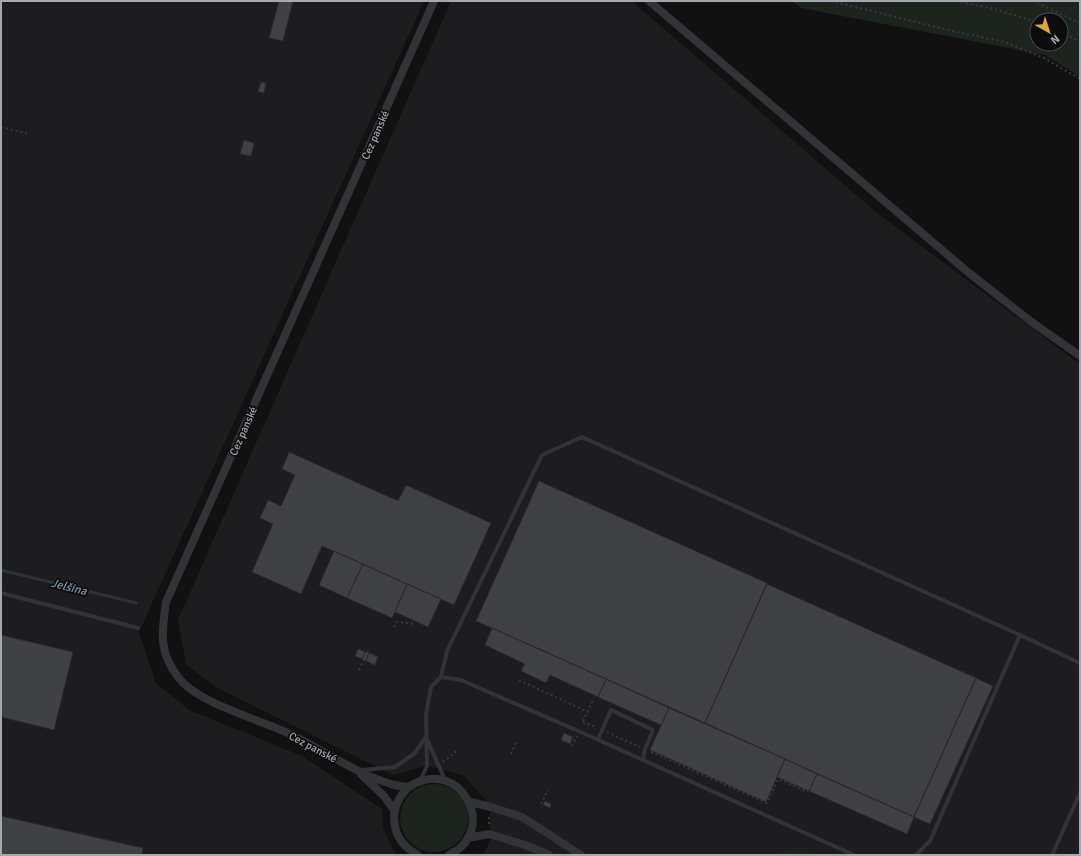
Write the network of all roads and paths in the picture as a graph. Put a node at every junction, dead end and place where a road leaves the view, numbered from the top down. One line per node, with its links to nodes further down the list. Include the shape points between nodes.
1 (434, 1): 35 (street, Cez panské, via 166,602 162,634 166,659 178,678 195,692 215,703 286,732)
2 (649, 1): 13 (street, via 969,273)
3 (831, 1): 10 (path, via 1005,42 1044,58)
4 (956, 1): 6 (path)
5 (1033, 1): 7 (path)
6 (1029, 20)
7 (1080, 23)
8 (1069, 36): 9 (path)
9 (1080, 42)
10 (1080, 79)
11 (1, 127): 12 (path)
12 (29, 134)
13 (1080, 356)
14 (1, 593): 16 (lane)
15 (415, 624): 17 (path, via 397,622)
16 (138, 628)
17 (394, 628)
18 (1020, 635): 20 (lane); 22 (lane, via 582,436 542,454 447,651); 53 (lane, via 930,841)
19 (368, 651): 21 (path)
20 (1080, 663)
21 (359, 670)
22 (441, 677): 27 (lane, via 431,687 426,714); 28 (lane, via 461,680)
23 (519, 680): 25 (path)
24 (594, 698): 25 (path)
25 (588, 712): 26 (path, via 583,723)
26 (602, 730): 28 (lane); 30 (path); 30 (lane, via 611,710 653,730)
27 (426, 737): 35 (lane, via 414,754 395,767); 36 (lane); 37 (lane, via 427,766)
28 (598, 740): 33 (lane)
29 (516, 742): 32 (path)
30 (645, 749): 33 (lane); 40 (path, via 766,804 778,779)
31 (458, 750): 34 (path)
32 (511, 754)
33 (643, 760): 52 (lane)
34 (443, 763)
35 (358, 771): 38 (street, Cez panské, via 391,784); 44 (street, Cez panské, via 384,796)
36 (445, 780): 37 (street); 42 (street, via 456,786)
37 (420, 781): 38 (street)
38 (409, 787): 44 (street, via 400,797)
39 (548, 790): 43 (path)
40 (808, 792)
41 (1080, 793): 54 (lane)
42 (470, 802): 47 (street, via 473,818); 51 (street, via 522,817)
43 (541, 804)
44 (394, 810): 48 (street, via 398,838)
45 (489, 817): 46 (path)
46 (489, 824)
47 (468, 838): 49 (street, via 462,846); 50 (street, via 489,834)
48 (418, 855)
49 (448, 855)
50 (549, 855)
51 (580, 855)
52 (854, 855)
53 (916, 855)
54 (1052, 855)

